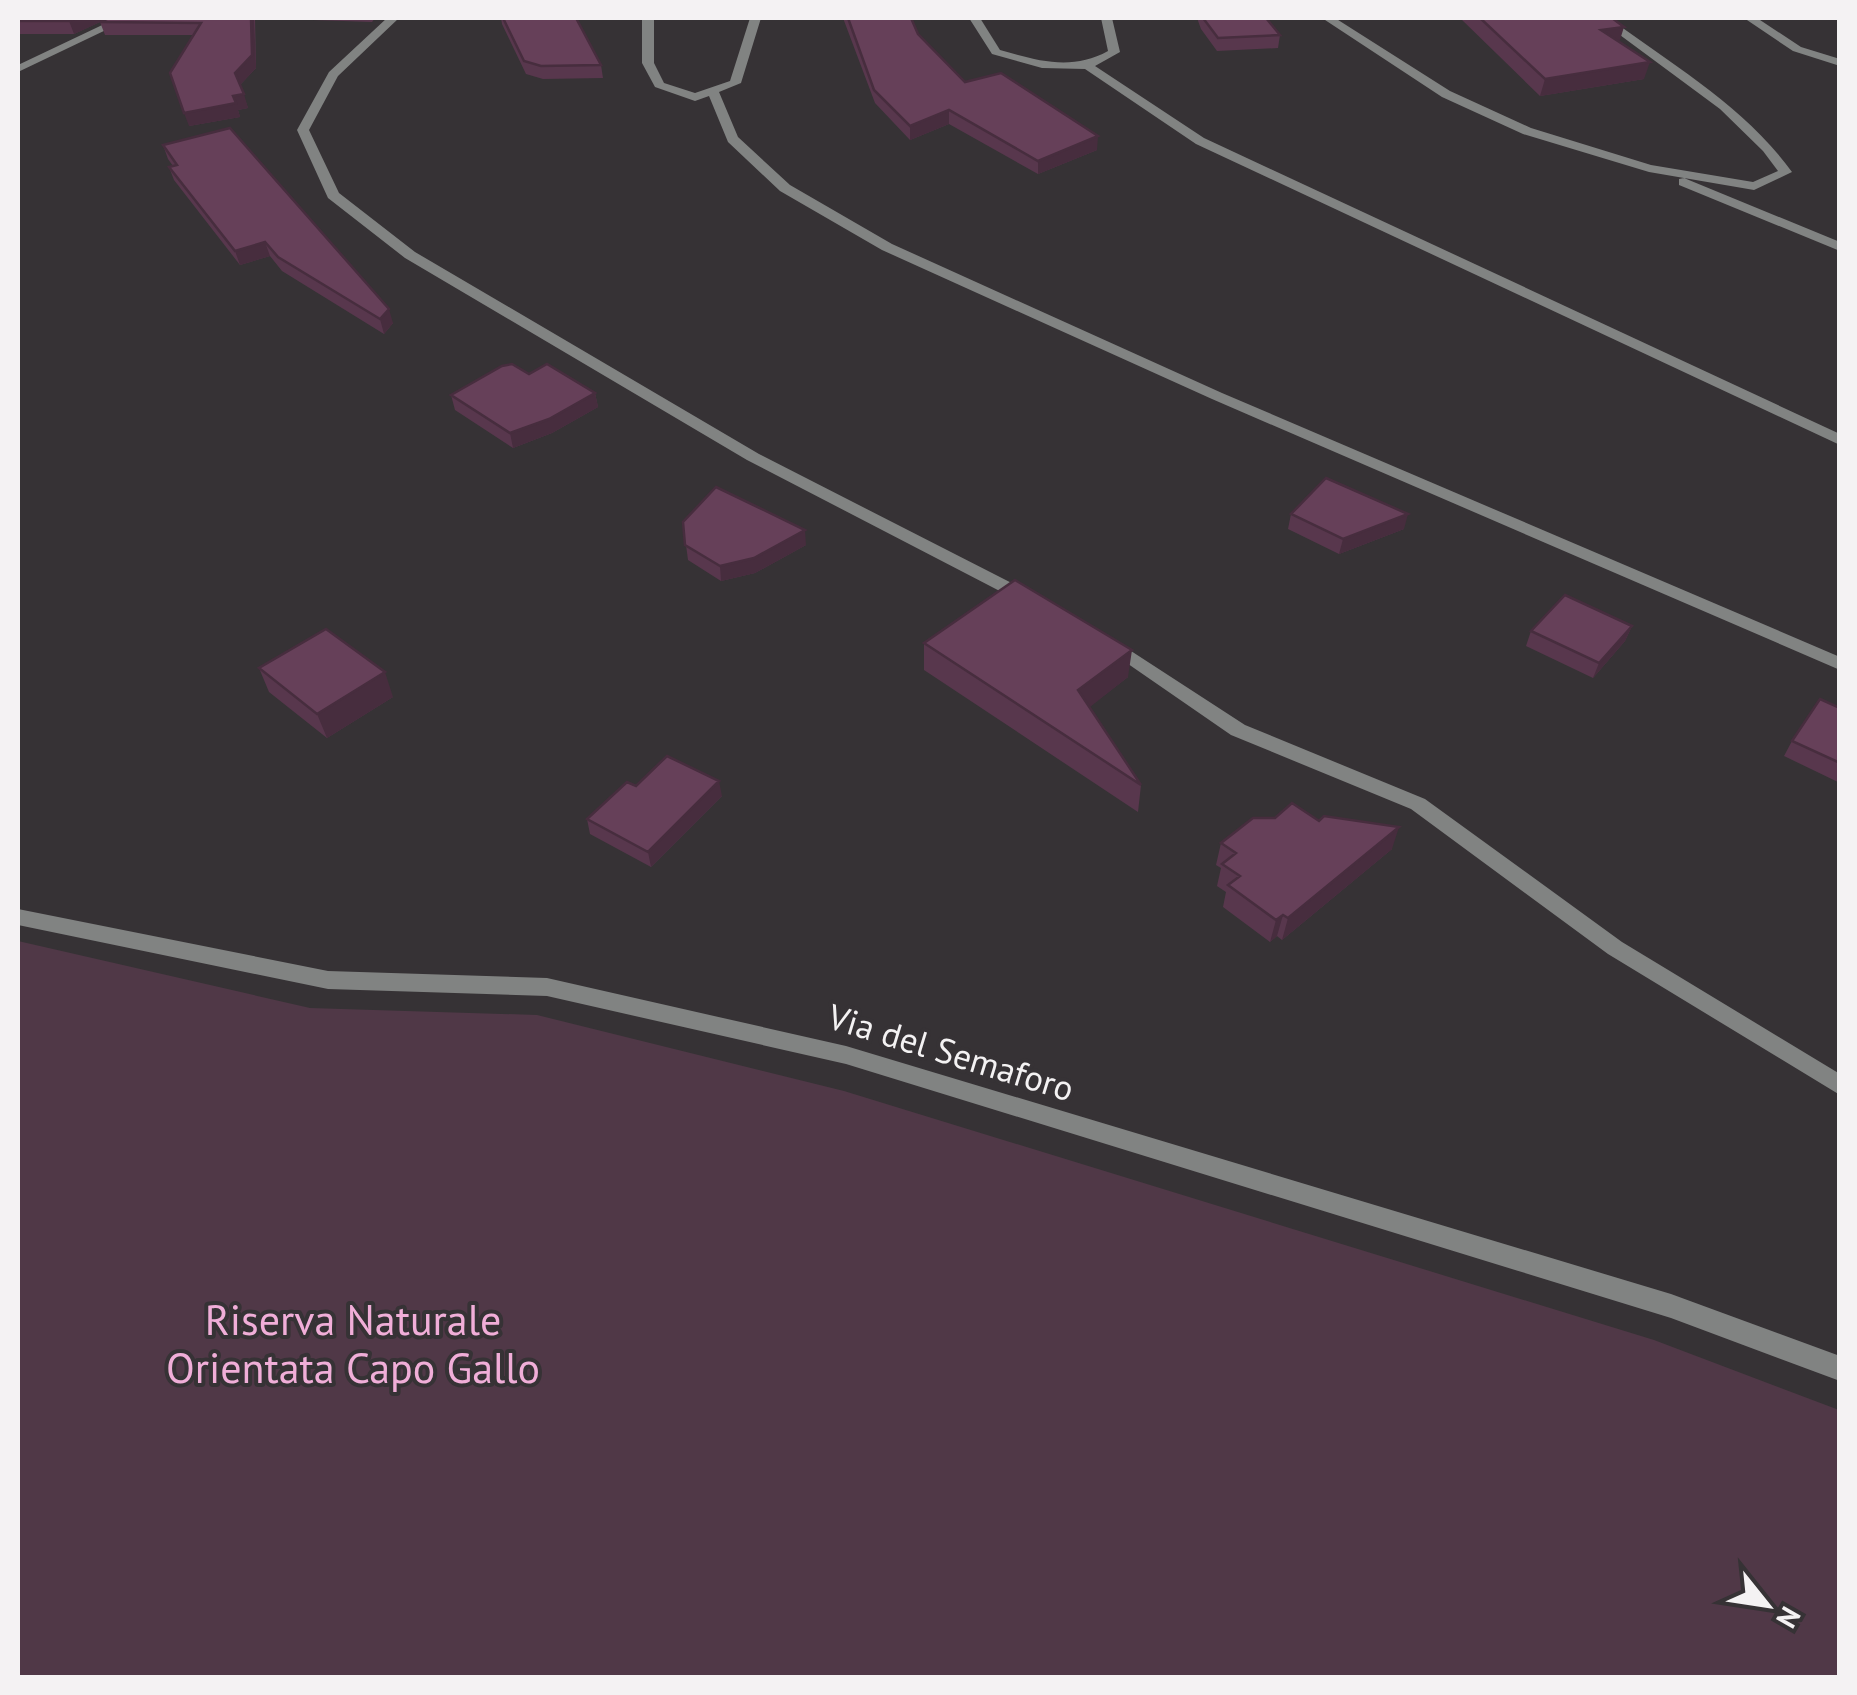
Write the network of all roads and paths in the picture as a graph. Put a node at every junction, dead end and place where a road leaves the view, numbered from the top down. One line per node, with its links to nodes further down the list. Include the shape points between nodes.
1 (125, 18): 12 (street)
2 (393, 18): 17 (street, via 333,74 303,130 333,195 410,255 626,384)
3 (648, 18): 13 (street, via 648,64 658,85 695,97)
4 (756, 18): 13 (street, via 735,83)
5 (975, 18): 11 (street, via 996,52 1041,65)
6 (1107, 18): 11 (street, via 1114,52)
7 (1328, 18): 14 (street, via 1446,94 1527,130)
8 (1603, 18): 14 (street, via 1764,140 1786,172 1754,186)
9 (1750, 18): 10 (street, via 1797,49)
10 (1840, 63)
11 (1090, 68): 16 (street, via 1216,149)
12 (18, 69)
13 (712, 91): 19 (street, via 732,139 785,188 887,247)
14 (1649, 168): 15 (street)
15 (1840, 247)
16 (1840, 440)
17 (1055, 612)
18 (1091, 631): 21 (street, via 1238,730 1418,804 1615,948)
19 (1840, 664)
20 (18, 917): 22 (street, Via del Semaforo, via 328,980 548,987 846,1055 1671,1306)
21 (1840, 1086)
22 (1840, 1369)

